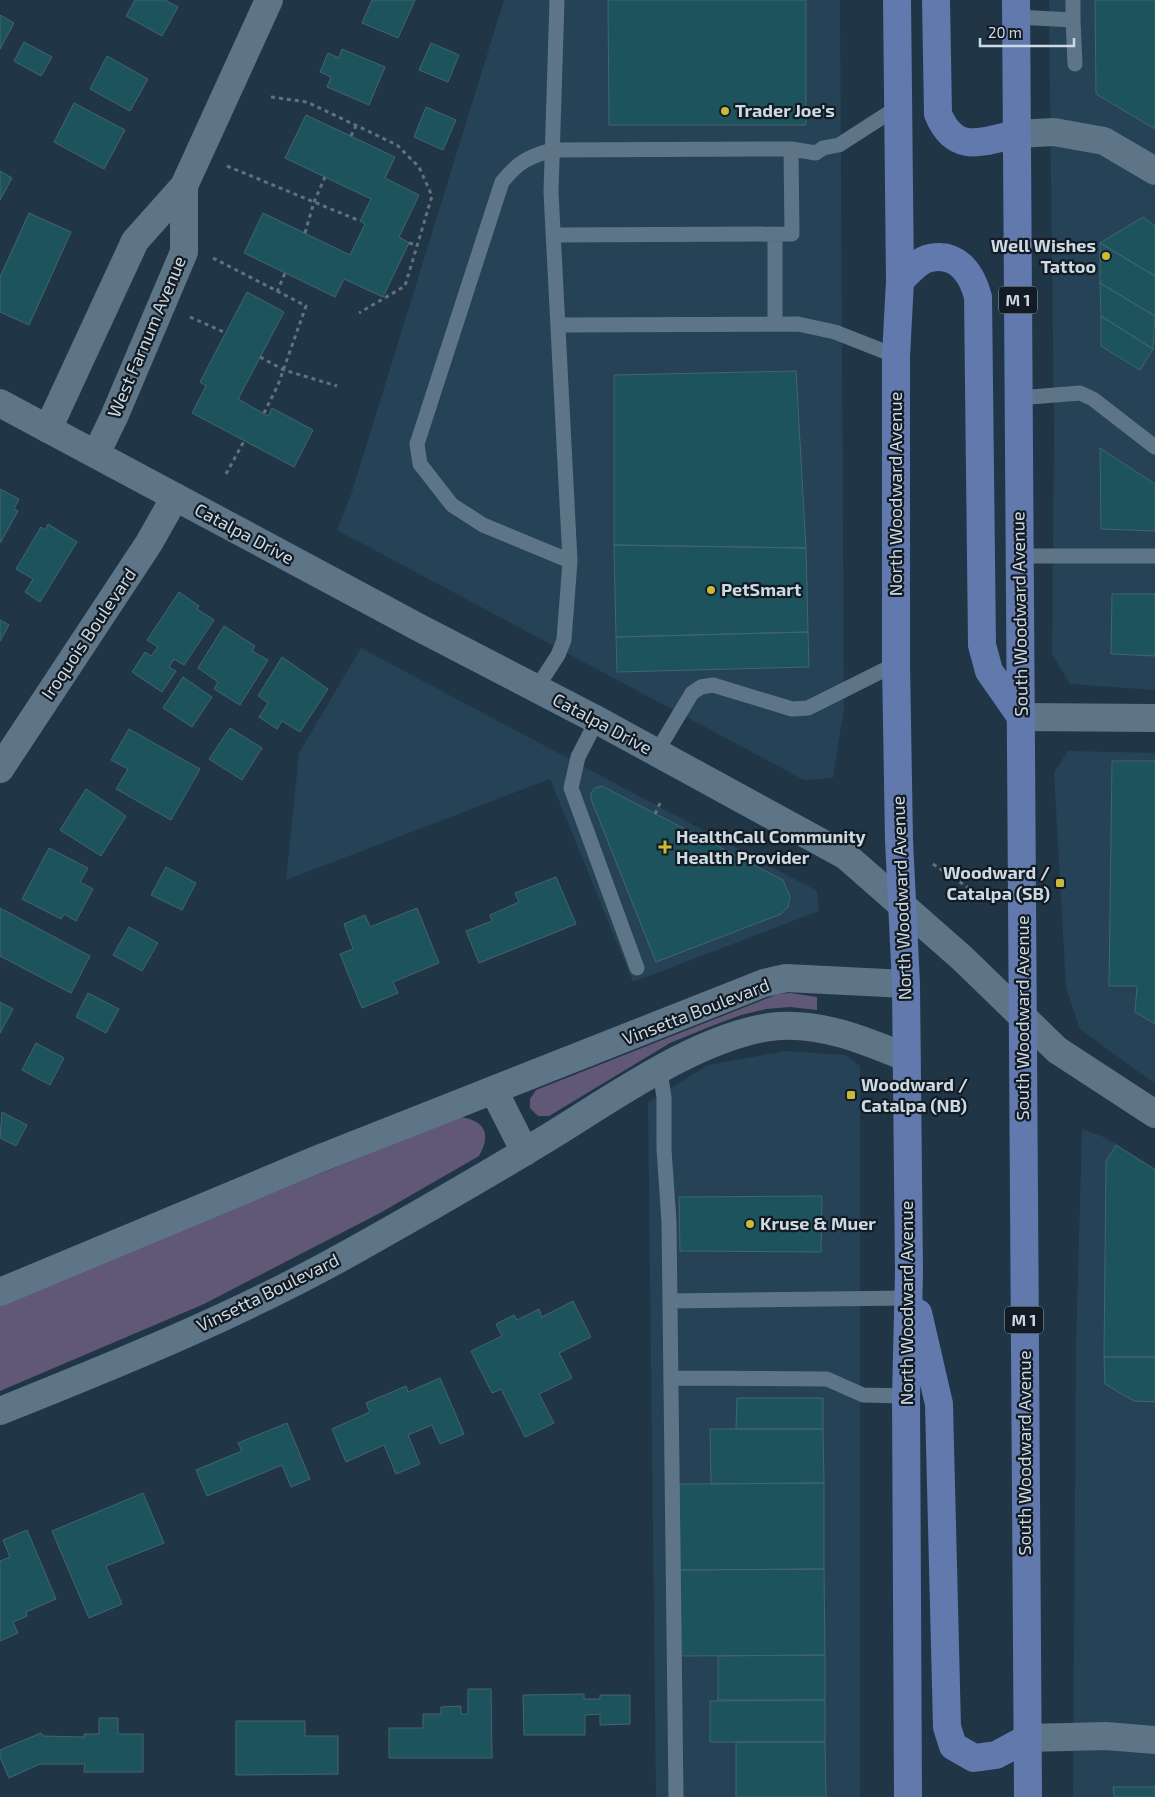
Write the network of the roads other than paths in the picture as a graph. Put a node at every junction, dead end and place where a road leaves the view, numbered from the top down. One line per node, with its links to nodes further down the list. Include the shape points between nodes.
1 (269, 0): 14 (street, West Farnum Avenue)
2 (557, 0): 12 (lane)
3 (897, 0): 9 (main road, North Woodward Avenue)
4 (936, 0): 10 (main road, via 938,114 944,130 969,143)
5 (1073, 0): 7 (lane)
6 (1016, 9): 7 (lane); 10 (main road, South Woodward Avenue / M 1)
7 (1073, 20): 8 (lane)
8 (1075, 64)
9 (898, 107): 11 (lane, via 839,145 822,148 816,153); 17 (main road, North Woodward Avenue)
10 (1016, 134): 13 (street, via 1054,132 1104,141); 21 (main road, South Woodward Avenue / M 1)
11 (791, 149): 12 (lane); 15 (lane, via 792,234)
12 (552, 150): 16 (lane); 29 (lane, via 514,166 502,182 417,444 420,464 452,505 482,525)
13 (1155, 171)
14 (184, 186): 23 (street, West Farnum Avenue, via 135,241); 25 (street, West Farnum Avenue, via 184,252)
15 (775, 234): 16 (lane); 19 (lane)
16 (554, 235): 18 (lane)
17 (900, 281): 20 (main road, North Woodward Avenue); 32 (main road, via 929,258 945,257 961,265 973,278 978,297 982,645 989,671)
18 (558, 324): 19 (lane); 29 (lane)
19 (775, 324): 20 (lane, via 818,326)
20 (896, 356): 30 (main road, North Woodward Avenue)
21 (1018, 398): 24 (lane, via 1080,393 1093,399); 27 (main road, South Woodward Avenue / M 1)
22 (0, 403): 23 (street, Catalpa Drive)
23 (48, 429): 25 (street, Catalpa Drive)
24 (1155, 447)
25 (96, 454): 26 (street, Catalpa Drive)
26 (175, 497): 31 (street, Catalpa Drive); 36 (street, Iroquois Boulevard, via 146,548)
27 (1020, 556): 28 (lane); 32 (main road, South Woodward Avenue / M 1)
28 (1155, 556)
29 (570, 562): 31 (lane, via 564,640)
30 (896, 664): 35 (lane, via 808,708 792,709 713,685 701,686 692,693); 37 (main road, North Woodward Avenue, via 899,840)
31 (536, 689): 34 (street, Catalpa Drive)
32 (1021, 716): 33 (street); 40 (main road, South Woodward Avenue / M 1)
33 (1155, 718)
34 (597, 720): 35 (street, Catalpa Drive); 38 (lane, via 578,756 570,788)
35 (656, 753): 37 (street, Catalpa Drive, via 846,856)
36 (0, 769)
37 (904, 908): 39 (main road, North Woodward Avenue); 40 (street, Catalpa Drive, via 962,958)
38 (637, 968)
39 (906, 984): 41 (main road, North Woodward Avenue); 43 (street, Vinsetta Boulevard, via 786,978 764,983)
40 (1023, 1018): 44 (street, Catalpa Drive, via 1057,1050); 52 (main road, South Woodward Avenue / M 1)
41 (905, 1057): 42 (street, Vinsetta Boulevard, via 857,1038 824,1030 780,1026 732,1037); 46 (main road, North Woodward Avenue)
42 (660, 1070): 45 (street, Vinsetta Boulevard); 48 (lane, via 664,1098)
43 (494, 1090): 45 (street); 47 (street, Vinsetta Boulevard)
44 (1155, 1114)
45 (525, 1152): 51 (street, Vinsetta Boulevard, via 351,1252 216,1320)
46 (909, 1285): 48 (lane); 50 (main road, North Woodward Avenue); 52 (main road, via 939,1404 947,1727 953,1746 974,1758 996,1755)
47 (0, 1292)
48 (670, 1300): 49 (lane)
49 (671, 1378): 50 (lane, via 826,1379 863,1395); 54 (lane)
50 (906, 1396): 55 (main road, North Woodward Avenue)
51 (0, 1411)
52 (1028, 1738): 53 (street, via 1106,1736); 56 (main road, South Woodward Avenue / M 1)
53 (1155, 1740)
54 (676, 1797)
55 (908, 1797)
56 (1028, 1797)

